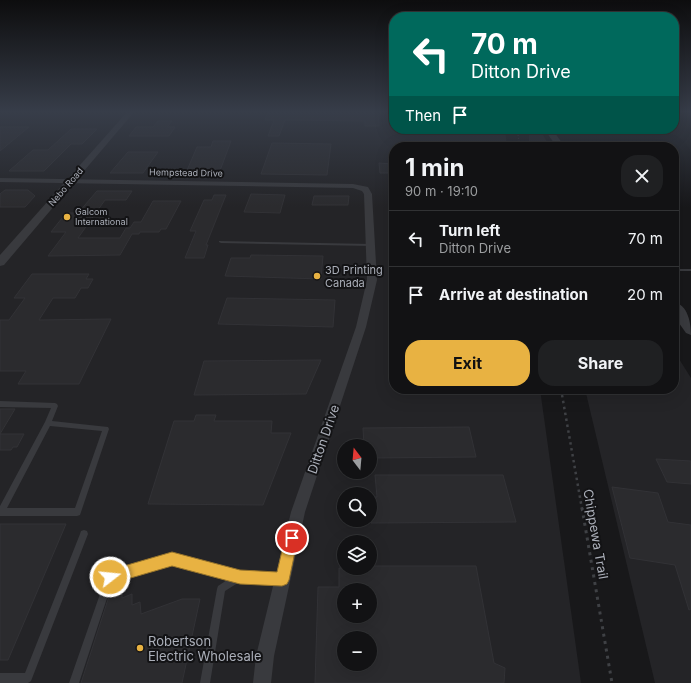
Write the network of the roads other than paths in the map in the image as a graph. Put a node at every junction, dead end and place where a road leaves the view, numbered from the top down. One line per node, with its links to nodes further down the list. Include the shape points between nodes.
1 (105, 143): 3 (street, Nebo Road)
2 (0, 180): 3 (street, Hempstead Drive)
3 (71, 182): 4 (street, Hempstead Drive, via 353,186 365,189); 7 (street, Nebo Road)
4 (368, 194): 6 (street, Ditton Drive)
5 (221, 242): 6 (lane)
6 (371, 245): 17 (street, Ditton Drive, via 372,280 361,327 298,512)
7 (0, 262)
8 (679, 270): 9 (lane)
9 (691, 270)
10 (679, 313): 11 (street)
11 (691, 330)
12 (0, 404): 13 (lane, via 55,406)
13 (48, 423): 14 (lane); 14 (lane, via 106,428 77,512)
14 (1, 512)
15 (84, 534): 18 (lane, via 28,678)
16 (240, 577): 17 (lane); 19 (lane, via 172,559 110,577); 20 (lane, via 221,589)
17 (282, 580): 21 (street, Ditton Drive, via 265,656)
18 (0, 678)
19 (74, 683)
20 (205, 683)
21 (262, 683)

